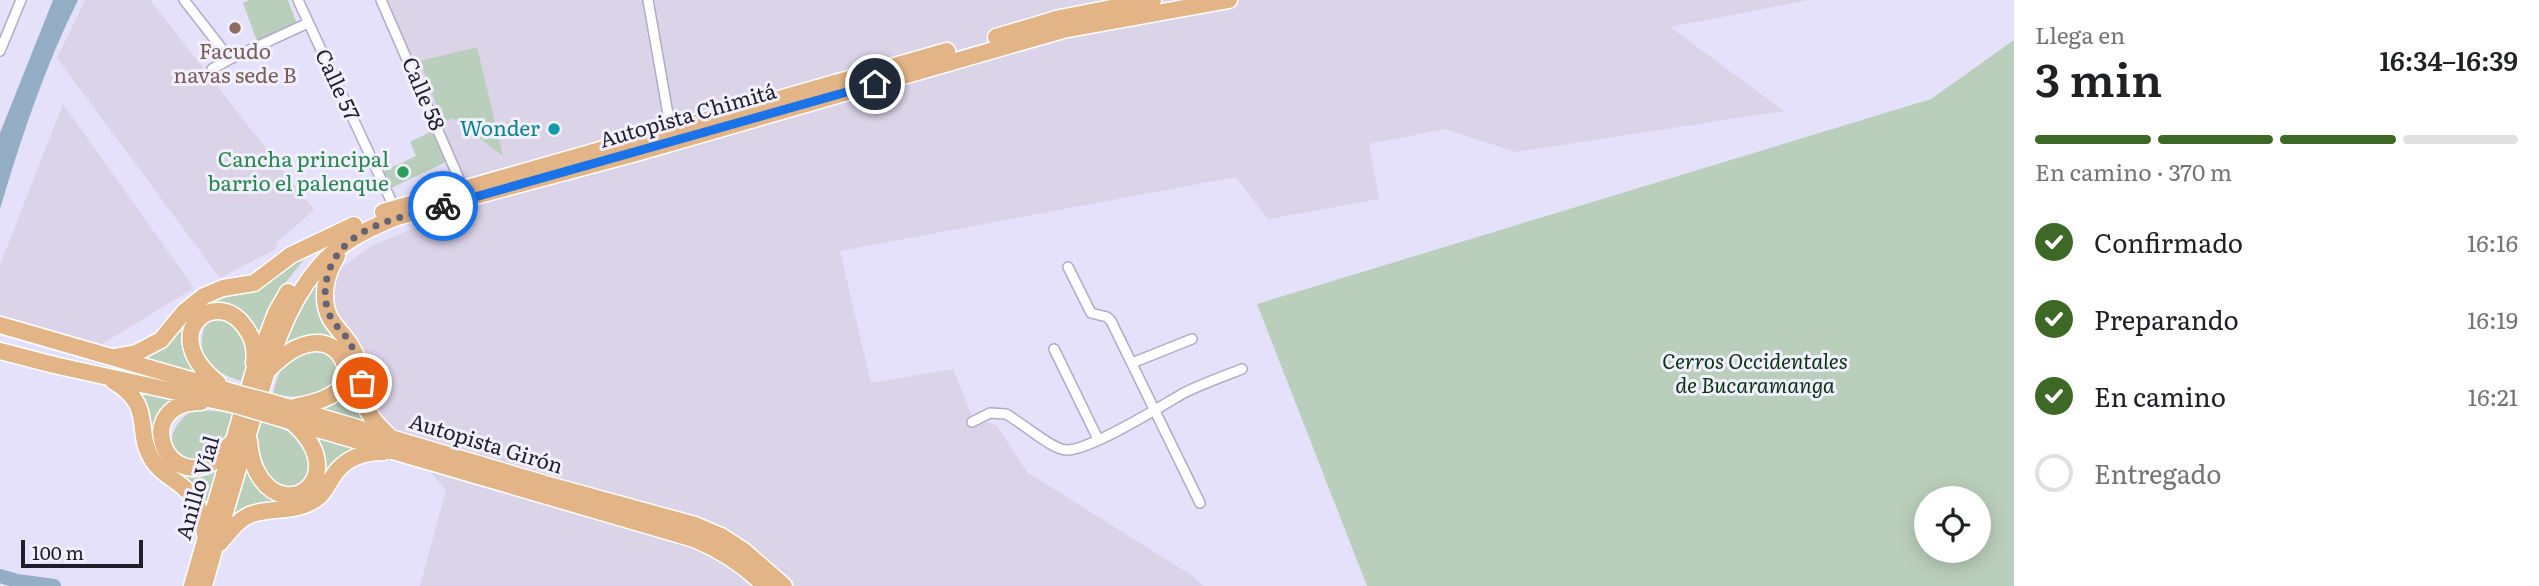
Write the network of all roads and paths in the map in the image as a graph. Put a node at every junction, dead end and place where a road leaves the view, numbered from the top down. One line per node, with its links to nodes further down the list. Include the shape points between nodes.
1 (21, 0): 9 (street)
2 (184, 0): 10 (street)
3 (298, 0): 8 (street, Calle 57)
4 (381, 0): 13 (street, Calle 58)
5 (648, 0): 12 (street)
6 (1153, 0): 12 (highway, Autopista Chimitá, via 1060,18)
7 (1229, 0): 16 (highway, Autopista Chimitá, via 1053,33 397,217)
8 (308, 23): 10 (street); 14 (street, Calle 57)
9 (0, 51)
10 (230, 59): 11 (street)
11 (212, 69)
12 (671, 131): 13 (highway, Autopista Chimitá)
13 (463, 188): 14 (highway, Autopista Chimitá)
14 (394, 207): 15 (highway, Autopista Chimitá)
15 (354, 225): 22 (highway, via 291,256 254,283 204,296 161,340 136,353); 25 (highway, Autopista Chimitá, via 324,247 293,285 276,313)
16 (347, 242): 25 (highway, Autopista Chimitá, via 316,269); 33 (highway, via 329,271 327,307 357,359 365,406)
17 (1068, 267): 23 (street, via 1091,313 1111,321)
18 (5, 327): 22 (highway, Autopista Girón)
19 (1192, 339): 23 (street)
20 (1054, 349): 32 (street)
21 (0, 351): 26 (highway, Autopista Girón)
22 (114, 357): 27 (highway, Autopista Girón)
23 (1132, 363): 28 (street)
24 (1242, 369): 28 (street, via 1184,393)
25 (261, 371): 27 (highway, Autopista Chimitá); 27 (highway, via 253,342 240,320 221,311 202,315 191,331 191,353 203,370); 29 (highway, via 292,350 316,342 335,349 343,358 346,368 339,388)
26 (98, 374): 27 (highway, Autopista Girón); 35 (highway, via 130,392 138,403 152,460 194,499)
27 (245, 401): 29 (highway, Autopista Girón); 31 (highway, Anillo Víal); 31 (highway, via 185,403 166,417 160,439 170,458 191,467 217,459)
28 (1156, 411): 32 (street); 34 (street)
29 (290, 414): 31 (highway, via 307,435 317,458 316,479 301,493 279,494 263,481); 33 (highway, Autopista Girón)
30 (972, 422): 32 (street, via 990,413 1006,414 1066,450)
31 (241, 438): 35 (highway, Anillo Víal)
32 (1098, 439)
33 (395, 445): 35 (highway, via 352,458 332,476 317,499 304,506 250,515); 38 (highway, Autopista Girón, via 694,539 731,558); 39 (highway, Autopista Girón, via 695,525 744,551)
34 (1200, 503)
35 (210, 544): 36 (highway, Anillo Víal); 37 (highway, Anillo Víal)
36 (192, 586)
37 (204, 586)
38 (765, 586)
39 (784, 586)

